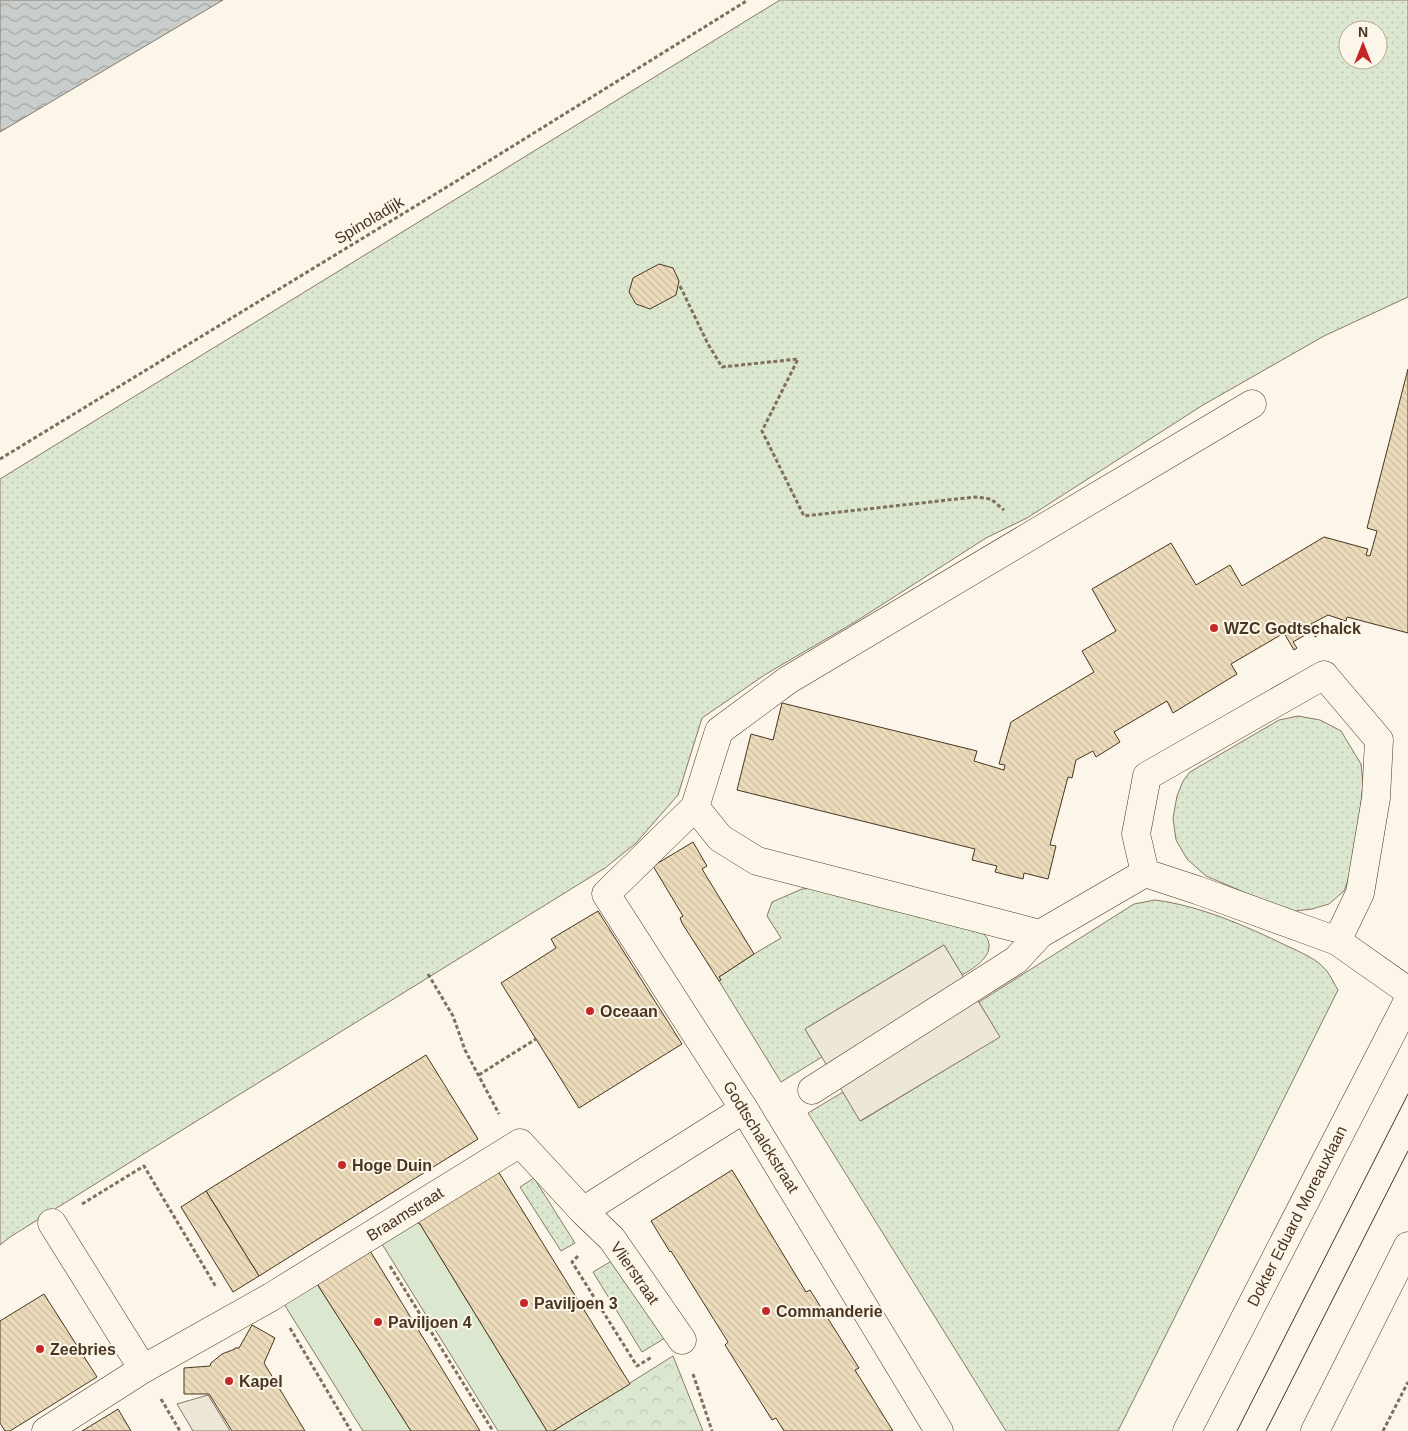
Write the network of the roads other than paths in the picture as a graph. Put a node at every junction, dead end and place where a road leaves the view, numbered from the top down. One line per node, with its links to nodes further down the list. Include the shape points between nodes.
1 (1252, 404): 2 (street, via 788,680 719,731)
2 (695, 807): 4 (street, via 720,838 757,861); 9 (street, Godtschalckstraat, via 606,894)
3 (1145, 873): 4 (street); 5 (street); 5 (street, via 1136,834 1147,776 1324,675 1379,740 1376,798 1360,893)
4 (1040, 934): 8 (street, via 1016,960)
5 (1337, 941): 6 (street)
6 (1408, 992)
7 (1408, 1001): 17 (street, Dokter Eduard Moreauxlaan)
8 (812, 1090)
9 (744, 1109): 10 (street); 16 (street, Godtschalckstraat)
10 (583, 1211): 13 (street, Vlierstraat, via 612,1239); 14 (street, Braamstraat, via 520,1143 271,1297)
11 (52, 1223): 14 (street)
12 (1408, 1246): 18 (street)
13 (682, 1340)
14 (143, 1369): 15 (street, Braamstraat)
15 (46, 1431)
16 (939, 1431)
17 (1187, 1431)
18 (1315, 1431)

